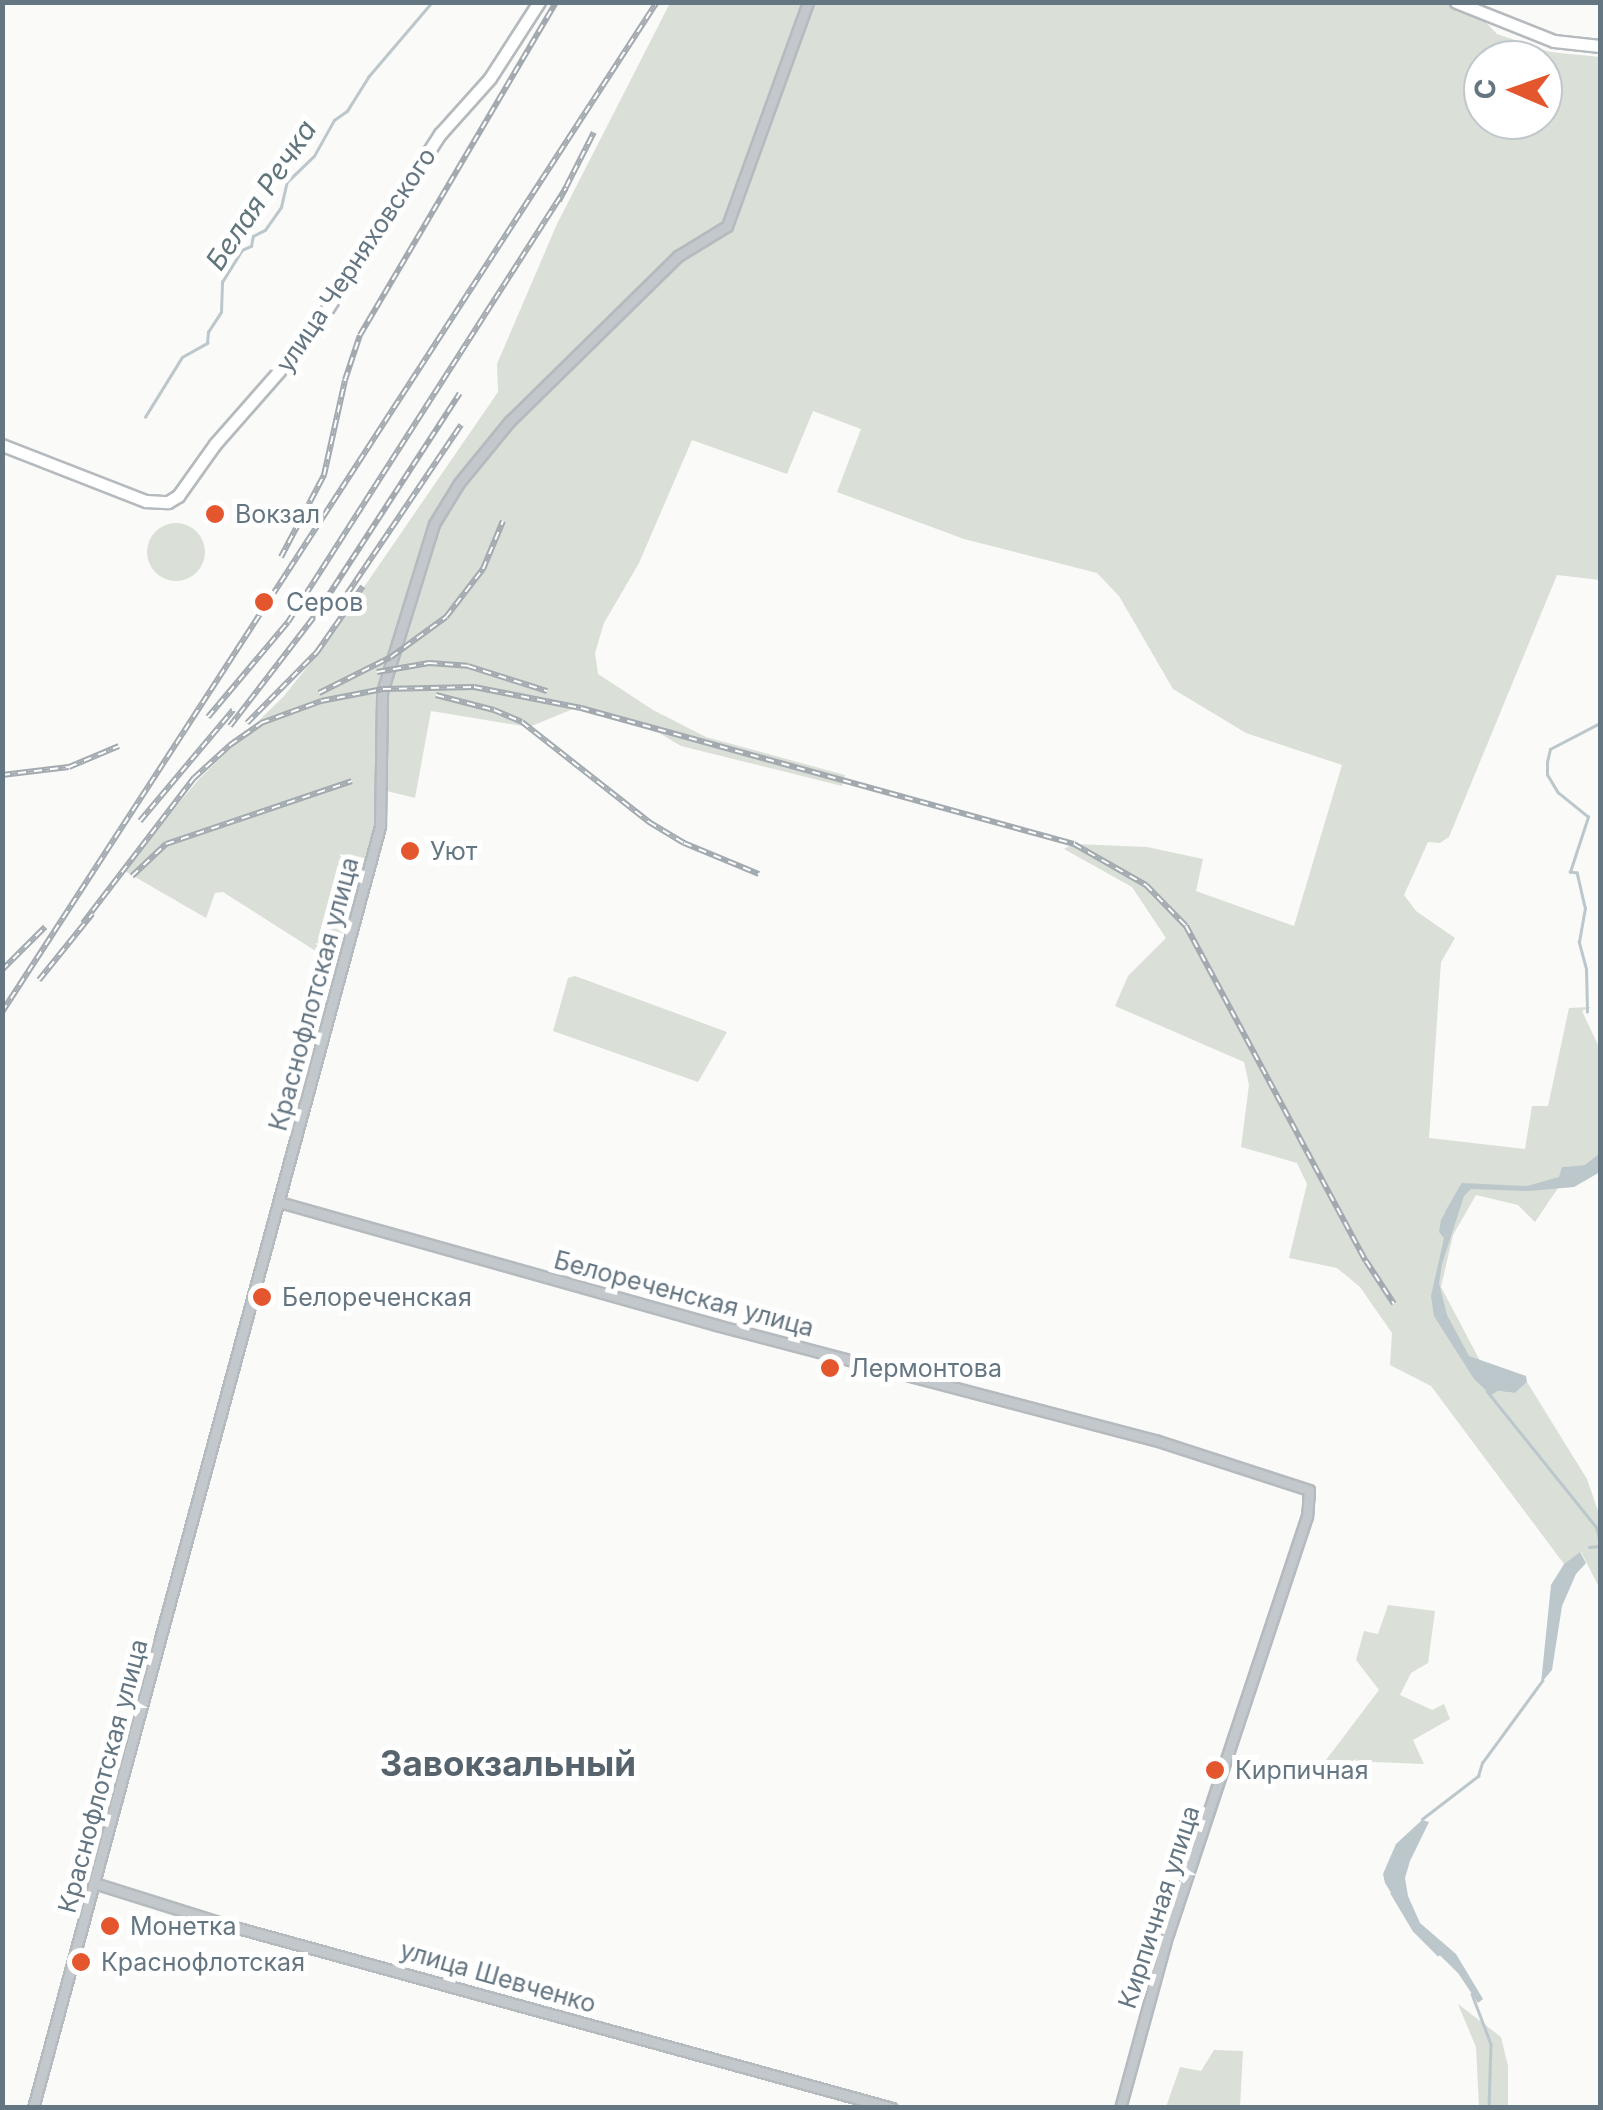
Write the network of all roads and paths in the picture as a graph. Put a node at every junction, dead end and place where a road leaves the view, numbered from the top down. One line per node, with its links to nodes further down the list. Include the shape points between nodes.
1 (540, 2): 5 (main road, улица Черняховского, via 490,78 440,134 309,337 178,496 160,503)
2 (808, 2): 6 (street, Краснофлотская улица, via 727,226 678,256 509,422 434,524 382,692 380,826)
3 (1456, 2): 4 (main road, via 1554,41)
4 (1600, 46)
5 (2, 445)
6 (279, 1202): 7 (street, Белореченская улица, via 1155,1440); 8 (street, Краснофлотская улица)
7 (1309, 1490): 11 (street, Кирпичная улица, via 1307,1516 1168,1933)
8 (94, 1883): 9 (street, Краснофлотская улица); 10 (street, улица Шевченко)
9 (34, 2108)
10 (892, 2108)
11 (1120, 2108)

